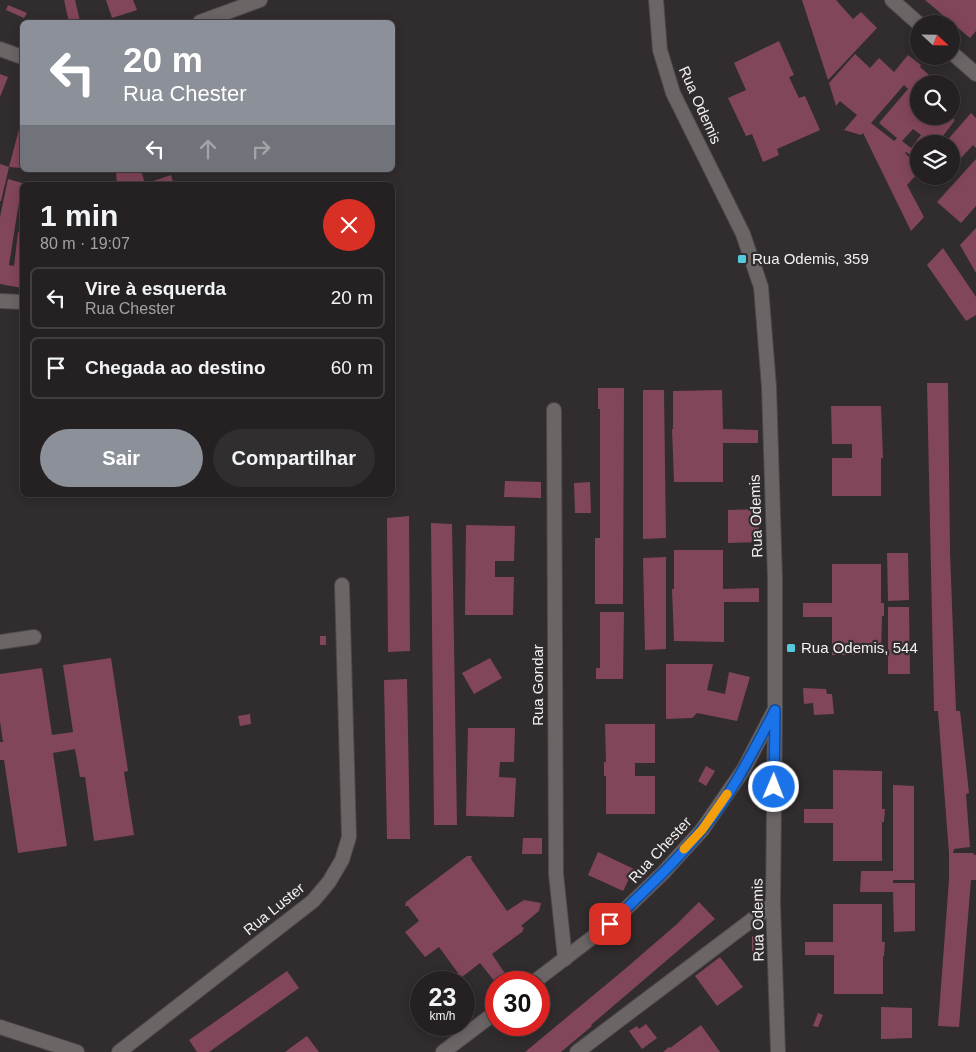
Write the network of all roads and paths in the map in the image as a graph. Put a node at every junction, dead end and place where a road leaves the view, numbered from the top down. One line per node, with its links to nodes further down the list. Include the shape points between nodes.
1 (260, 0): 5 (street)
2 (656, 0): 16 (street, Rua Odemis, via 660,50 673,93 743,234 761,287 768,387)
3 (892, 0): 4 (street)
4 (910, 16)
5 (205, 20)
6 (0, 49): 7 (street)
7 (20, 57)
8 (960, 60): 9 (street)
9 (976, 74)
10 (0, 301): 11 (street)
11 (20, 302)
12 (554, 410): 18 (street, Rua Gondar, via 556,874)
13 (342, 585): 23 (street, Rua Luster, via 349,837 342,860 312,901)
14 (34, 637): 15 (street)
15 (0, 642)
16 (775, 710): 17 (street, Rua Odemis); 18 (street, Rua Chester, via 744,769 702,830 610,924)
17 (773, 904): 25 (street); 26 (street, Rua Odemis)
18 (565, 959): 19 (street, Rua Chester)
19 (549, 971)
20 (485, 1020): 24 (street)
21 (0, 1027): 22 (street)
22 (76, 1052)
23 (119, 1052)
24 (443, 1052)
25 (577, 1052)
26 (778, 1052)

